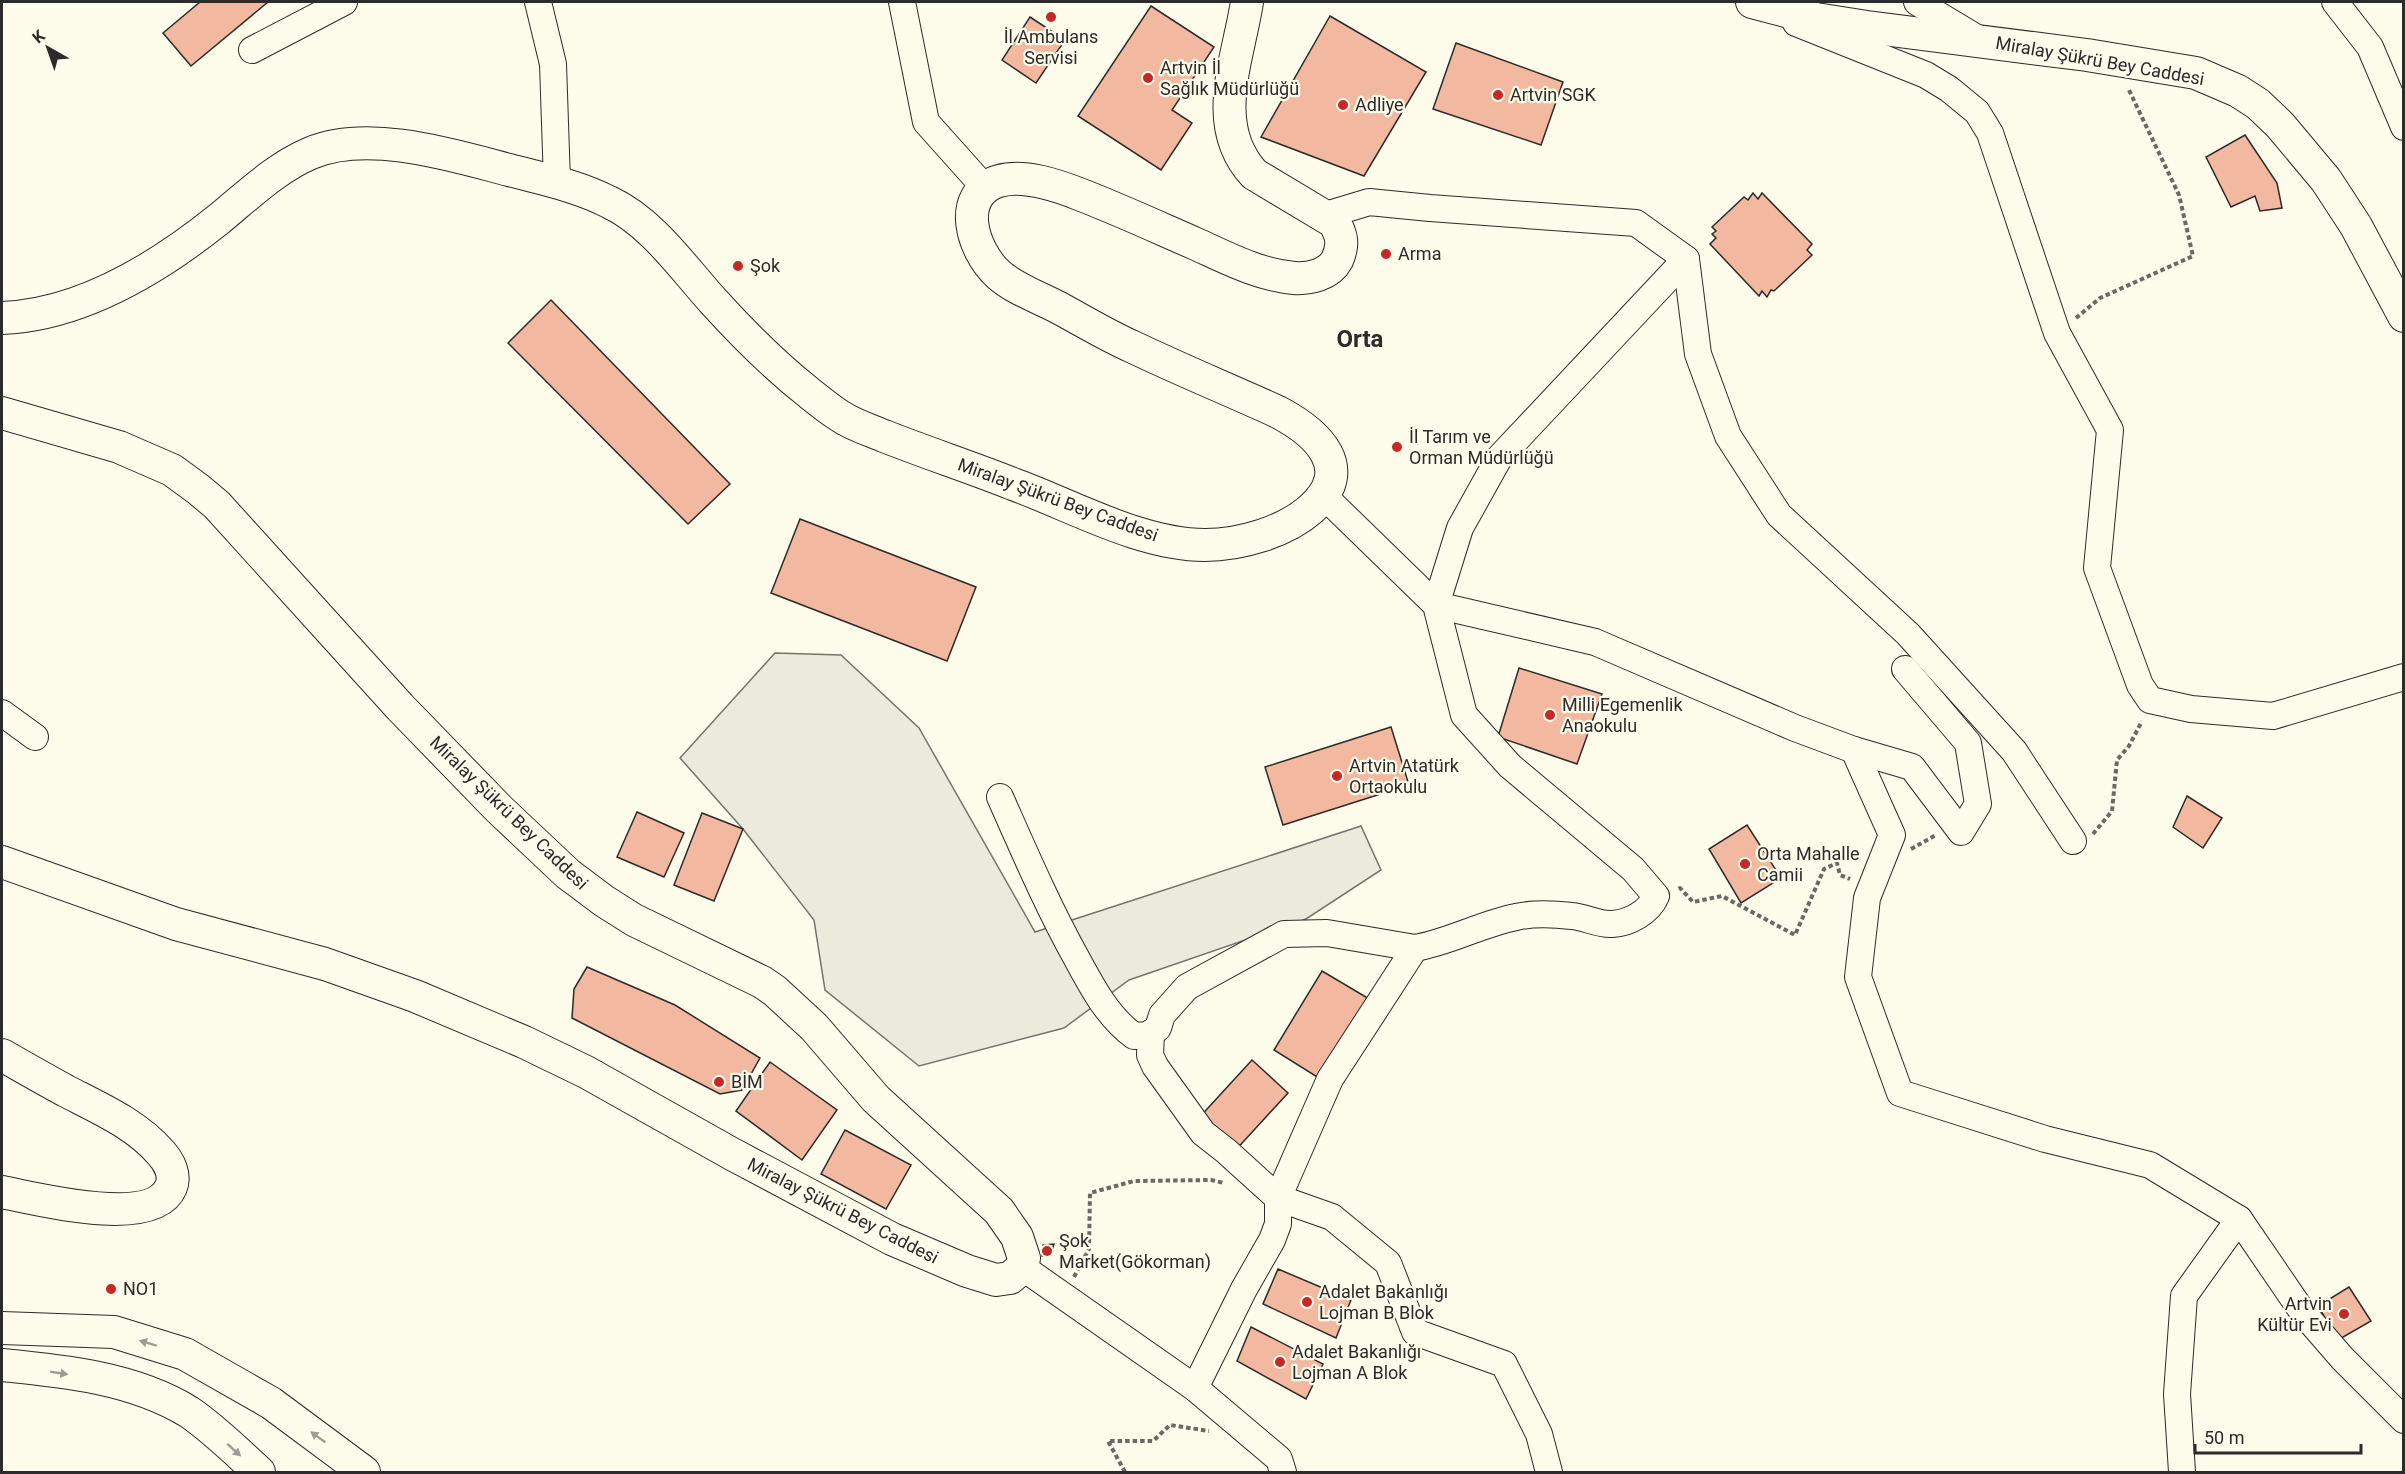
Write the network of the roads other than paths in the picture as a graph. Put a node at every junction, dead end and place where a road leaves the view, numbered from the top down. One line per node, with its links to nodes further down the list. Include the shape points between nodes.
1 (344, 2): 9 (street)
2 (538, 2): 11 (street, via 553,64)
3 (902, 2): 12 (street, via 926,122)
4 (1247, 2): 13 (main road, via 1228,109 1233,140 1254,174)
5 (1752, 2): 8 (main road, Miralay Şükrü Bey Caddesi, via 1816,19); 21 (street, via 1817,33 1926,75 1977,112 1990,134 2057,333 2110,430 2097,568 2140,684 2151,700 2191,709 2274,716)
6 (1917, 2): 8 (street)
7 (2335, 2): 10 (street, via 2370,47)
8 (1983, 42): 15 (main road, Miralay Şükrü Bey Caddesi, via 2196,73 2258,104 2298,145 2342,202)
9 (252, 50)
10 (2403, 127)
11 (557, 182): 16 (main road, Miralay Şükrü Bey Caddesi, via 405,146 328,148 309,153 274,174 177,252 121,283 54,311); 18 (main road, Miralay Şükrü Bey Caddesi, via 613,203 635,218 746,336 804,389 841,417 879,434 1115,525 1203,545 1233,543 1280,527 1304,515)
12 (984, 188): 13 (main road, via 1000,181 1019,180 1066,189 1245,265 1296,278 1325,272 1342,249 1341,233); 18 (main road, via 970,211 973,230 998,274 1132,347 1294,420 1328,452 1330,480)
13 (1326, 215): 14 (street, via 1369,202 1636,223)
14 (1686, 259): 19 (street, via 1499,458 1460,528); 26 (street, via 1698,354 1728,436 1779,515 1908,634 2014,751)
15 (2403, 316)
16 (2, 318)
17 (2, 413): 34 (main road, Miralay Şükrü Bey Caddesi, via 144,457 172,470 217,505 399,707 568,874 634,921 762,982 793,1007 876,1099 999,1211 1022,1248)
18 (1324, 497): 19 (street)
19 (1436, 605): 24 (street, via 1595,642); 28 (street, via 1464,715 1510,766 1633,868 1656,896 1653,904 1635,918 1611,924 1572,916 1519,916)
20 (1905, 669): 24 (street, via 1968,743 1978,804 1961,832 1912,767)
21 (2403, 677)
22 (2, 713): 23 (street)
23 (35, 737)
24 (1854, 750): 33 (street, via 1892,835 1867,898 1858,977 1900,1093 2045,1139 2150,1165)
25 (1000, 796): 29 (street, via 1056,922 1097,996 1134,1036)
26 (2073, 841)
27 (2, 862): 34 (main road, Miralay Şükrü Bey Caddesi, via 176,924 325,964 415,996 524,1042 626,1092 892,1239 996,1280 1010,1278)
28 (1415, 948): 29 (street, via 1327,933 1284,933 1187,987); 32 (street, via 1330,1079)
29 (1152, 1033): 32 (street, via 1150,1054 1155,1066 1203,1133)
30 (2, 1055): 31 (main road, via 132,1128 161,1153 169,1164 173,1183 166,1196 157,1202 128,1208 62,1205)
31 (2, 1192)
32 (1278, 1198): 37 (street, via 1278,1224 1272,1240); 42 (street, via 1332,1217 1388,1263 1415,1332 1504,1364 1539,1434)
33 (2239, 1219): 38 (street, via 2304,1314); 43 (street, via 2184,1296 2177,1394)
34 (1022, 1267): 37 (street)
35 (2, 1328): 40 (main road, one-way to 35, via 271,1403 185,1354 114,1332)
36 (2, 1365): 39 (main road, one-way to 39, via 106,1380 149,1392 189,1413)
37 (1195, 1388): 41 (street, via 1279,1459)
38 (2403, 1420)
39 (259, 1473)
40 (364, 1473)
41 (1283, 1473)
42 (1550, 1473)
43 (2182, 1473)

